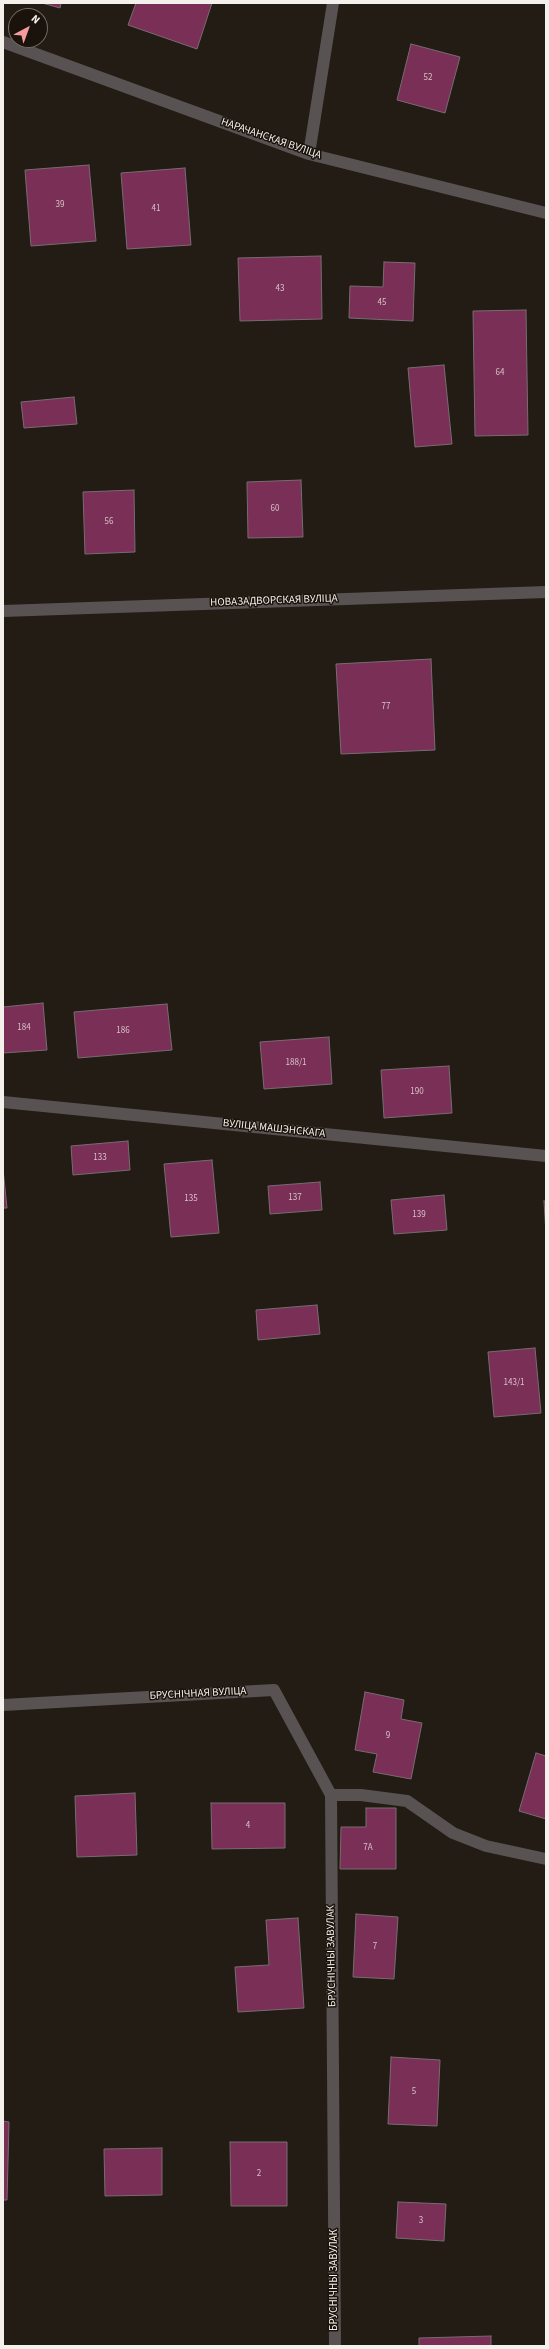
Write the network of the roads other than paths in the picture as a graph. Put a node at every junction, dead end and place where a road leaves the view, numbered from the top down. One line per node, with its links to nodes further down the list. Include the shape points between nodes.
1 (333, 3): 3 (street)
2 (3, 42): 3 (street, НАРАЧАНСКАЯ ВУЛІЦА)
3 (309, 154): 4 (street, НАРАЧАНСКАЯ ВУЛІЦА)
4 (546, 213)
5 (546, 592): 6 (street, НОВАЗАДВОРСКАЯ ВУЛІЦА)
6 (3, 611)
7 (3, 1102): 8 (street, ВУЛІЦА МАШЭНСКАГА)
8 (546, 1156)
9 (3, 1705): 10 (street, БРУСНІЧНАЯ ВУЛІЦА, via 274,1690)
10 (331, 1795): 11 (street, via 361,1795 406,1801 453,1833 486,1846); 12 (street, БРУСНІЧНЫ ЗАВУЛАК)
11 (546, 1859)
12 (335, 2346)

